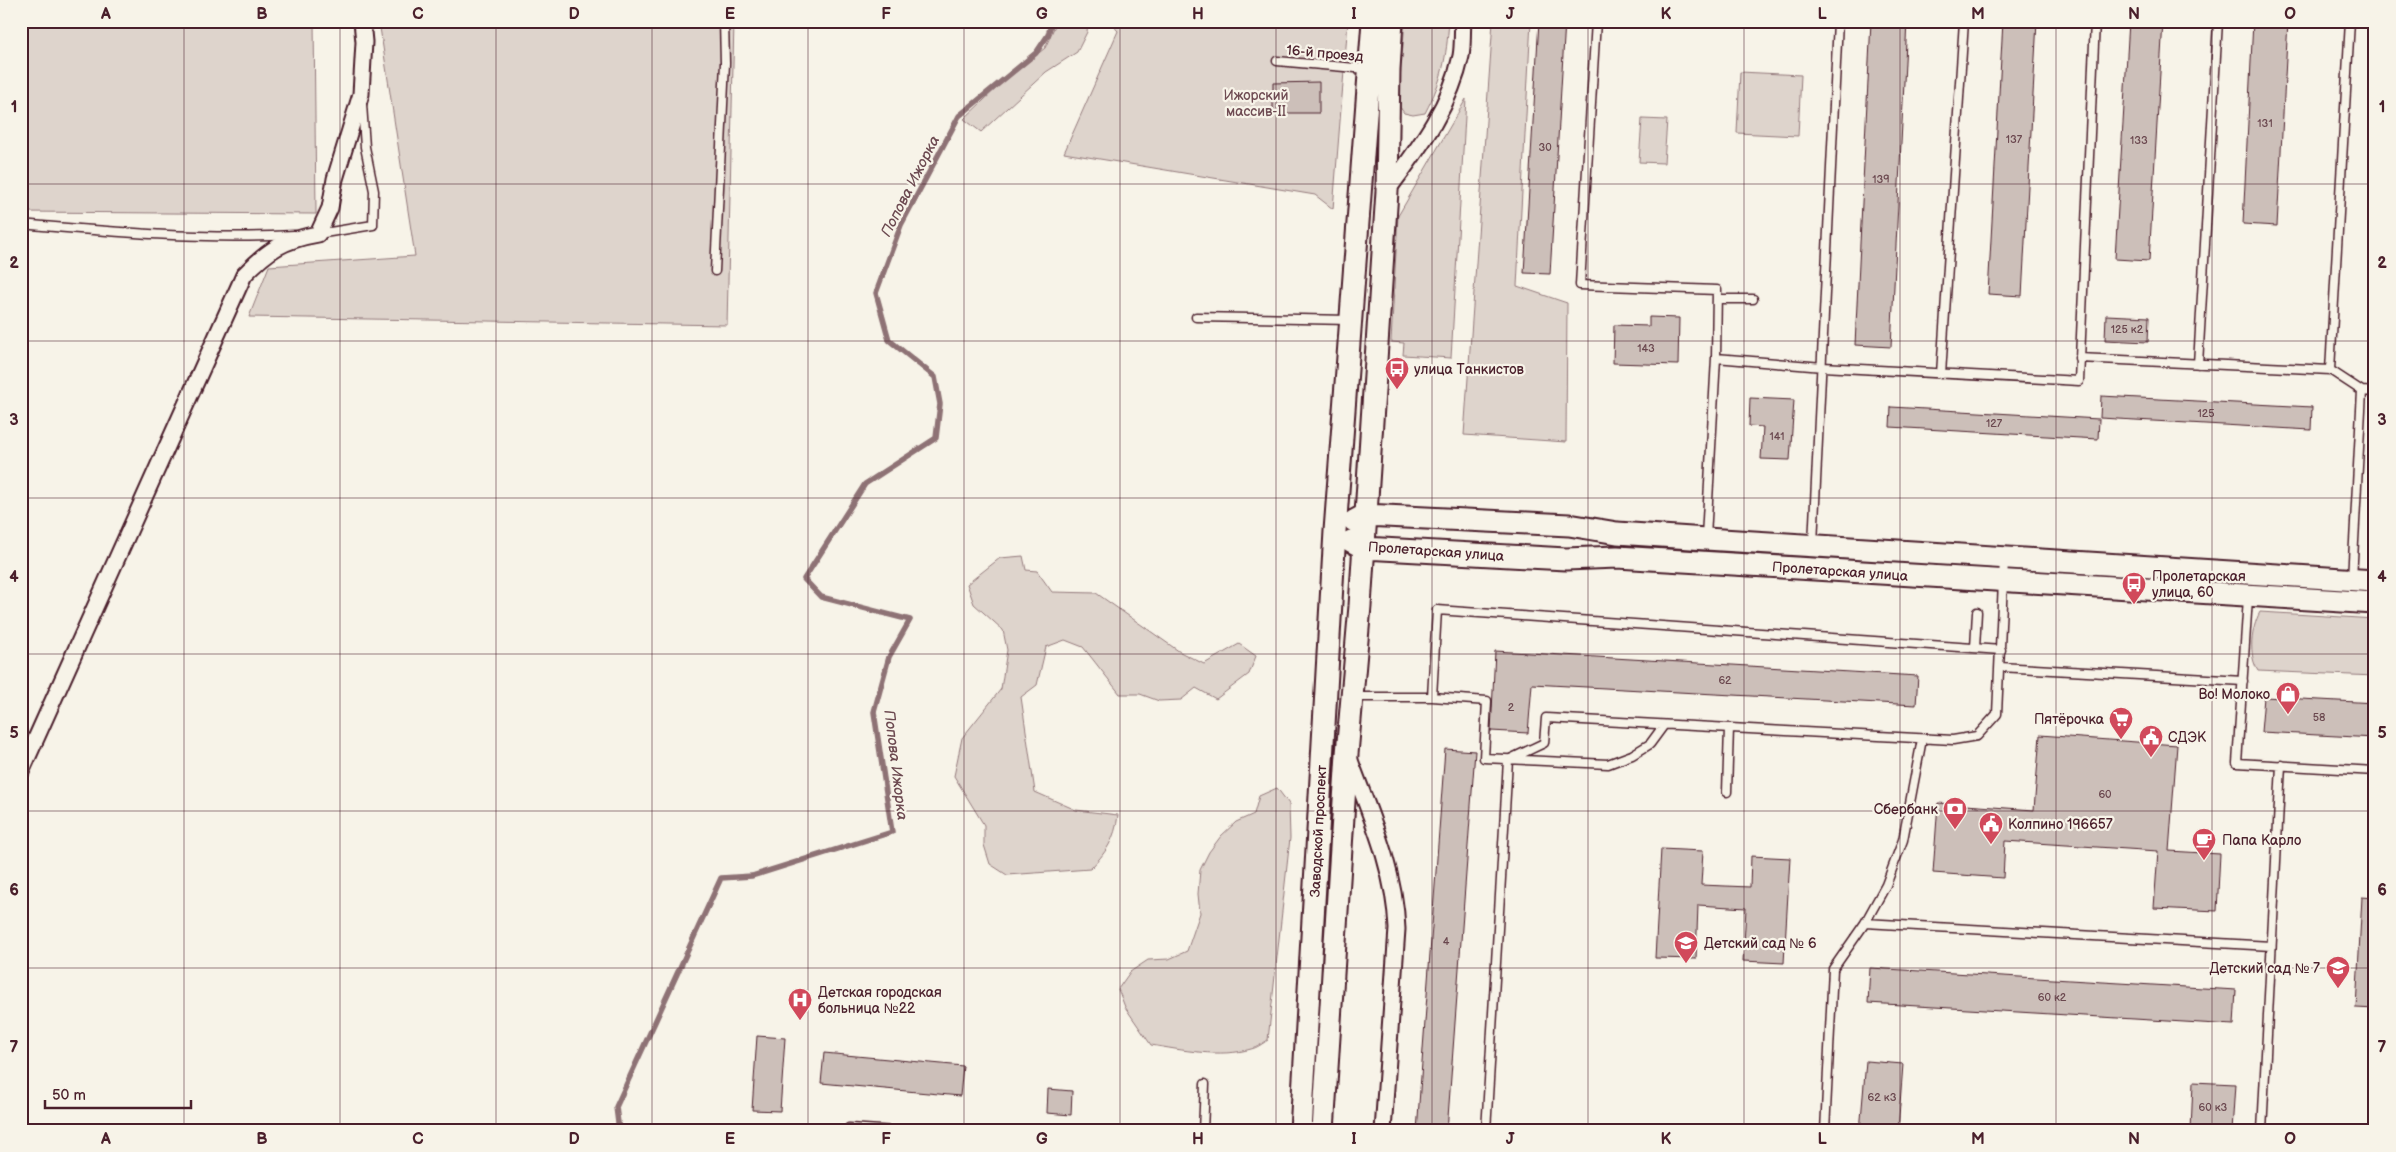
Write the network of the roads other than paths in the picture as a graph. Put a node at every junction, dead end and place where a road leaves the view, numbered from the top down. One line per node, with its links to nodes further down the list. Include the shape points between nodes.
1 (362, 21): 14 (street)
2 (724, 21): 18 (lane, via 725,63)
3 (1374, 21): 13 (main road)
4 (1392, 21): 15 (main road)
5 (1463, 21): 15 (street, via 1461,56 1450,91 1428,135)
6 (1596, 21): 19 (lane, via 1580,285 1717,290)
7 (1838, 21): 26 (lane)
8 (1964, 21): 28 (lane)
9 (2095, 21): 24 (lane)
10 (2218, 21): 25 (lane)
11 (2350, 21): 27 (lane)
12 (1277, 61): 13 (lane, 16-й проезд)
13 (1370, 69): 22 (main road)
14 (361, 94): 17 (street, via 334,179 330,208); 17 (lane, via 365,147 374,191 373,225)
15 (1387, 191): 31 (main road)
16 (21, 224): 17 (lane, via 215,237)
17 (318, 234): 56 (street, via 294,238 264,254 244,275)
18 (715, 271)
19 (1716, 298): 20 (lane); 23 (lane)
20 (1753, 299)
21 (1196, 318): 22 (lane)
22 (1351, 320): 32 (main road)
23 (1716, 358): 26 (lane); 33 (lane)
24 (2080, 358): 25 (lane); 28 (lane, via 2078,381)
25 (2198, 364): 27 (lane)
26 (1822, 367): 28 (lane); 34 (lane)
27 (2330, 370): 29 (lane)
28 (1941, 374)
29 (2362, 391): 30 (lane); 37 (lane)
30 (2375, 392)
31 (1365, 515): 32 (main road); 33 (main road, Пролетарская улица, via 1569,525 1617,533); 35 (main road)
32 (1335, 531): 35 (main road, Пролетарская улица); 64 (main road, Заводской проспект)
33 (1706, 539): 34 (main road, Пролетарская улица)
34 (1812, 546): 36 (main road, Пролетарская улица)
35 (1364, 548): 38 (main road, Пролетарская улица, via 1566,559 1617,557); 47 (main road, Заводской проспект)
36 (2004, 559): 38 (lane); 40 (main road, Пролетарская улица)
37 (2352, 580): 39 (main road, Пролетарская улица); 40 (main road, Пролетарская улица)
38 (2004, 581): 40 (main road, Пролетарская улица); 44 (lane)
39 (2375, 581)
40 (2249, 584): 41 (main road, Пролетарская улица); 46 (lane)
41 (2375, 603)
42 (1977, 612): 43 (lane)
43 (1975, 648): 44 (lane); 48 (lane, via 1437,610)
44 (2001, 650): 45 (lane)
45 (2000, 666): 46 (lane); 51 (lane, via 1997,714 1978,736 1953,740)
46 (2243, 681): 54 (lane, via 2237,763)
47 (1353, 697): 48 (lane); 52 (main road, Заводской проспект)
48 (1432, 697): 53 (lane, via 1487,701 1484,758)
49 (1664, 725): 50 (lane); 53 (lane, via 1650,744 1608,764); 53 (lane, via 1546,718 1544,743)
50 (1729, 728): 51 (lane); 57 (lane)
51 (1922, 739): 58 (lane, via 1903,840 1886,885)
52 (1348, 754): 65 (main road, Заводской проспект); 66 (street, via 1390,873 1396,901)
53 (1508, 760): 67 (lane)
54 (2281, 766): 55 (lane); 59 (lane)
55 (2375, 771)
56 (21, 772)
57 (1727, 792)
58 (1865, 923): 59 (lane); 68 (lane, via 1833,969)
59 (2271, 946): 69 (lane)
60 (1205, 1084): 63 (lane)
61 (848, 1128): 62 (lane)
62 (896, 1131)
63 (1203, 1131)
64 (1301, 1131)
65 (1323, 1131)
66 (1384, 1131)
67 (1486, 1131)
68 (1825, 1131)
69 (2262, 1131)

